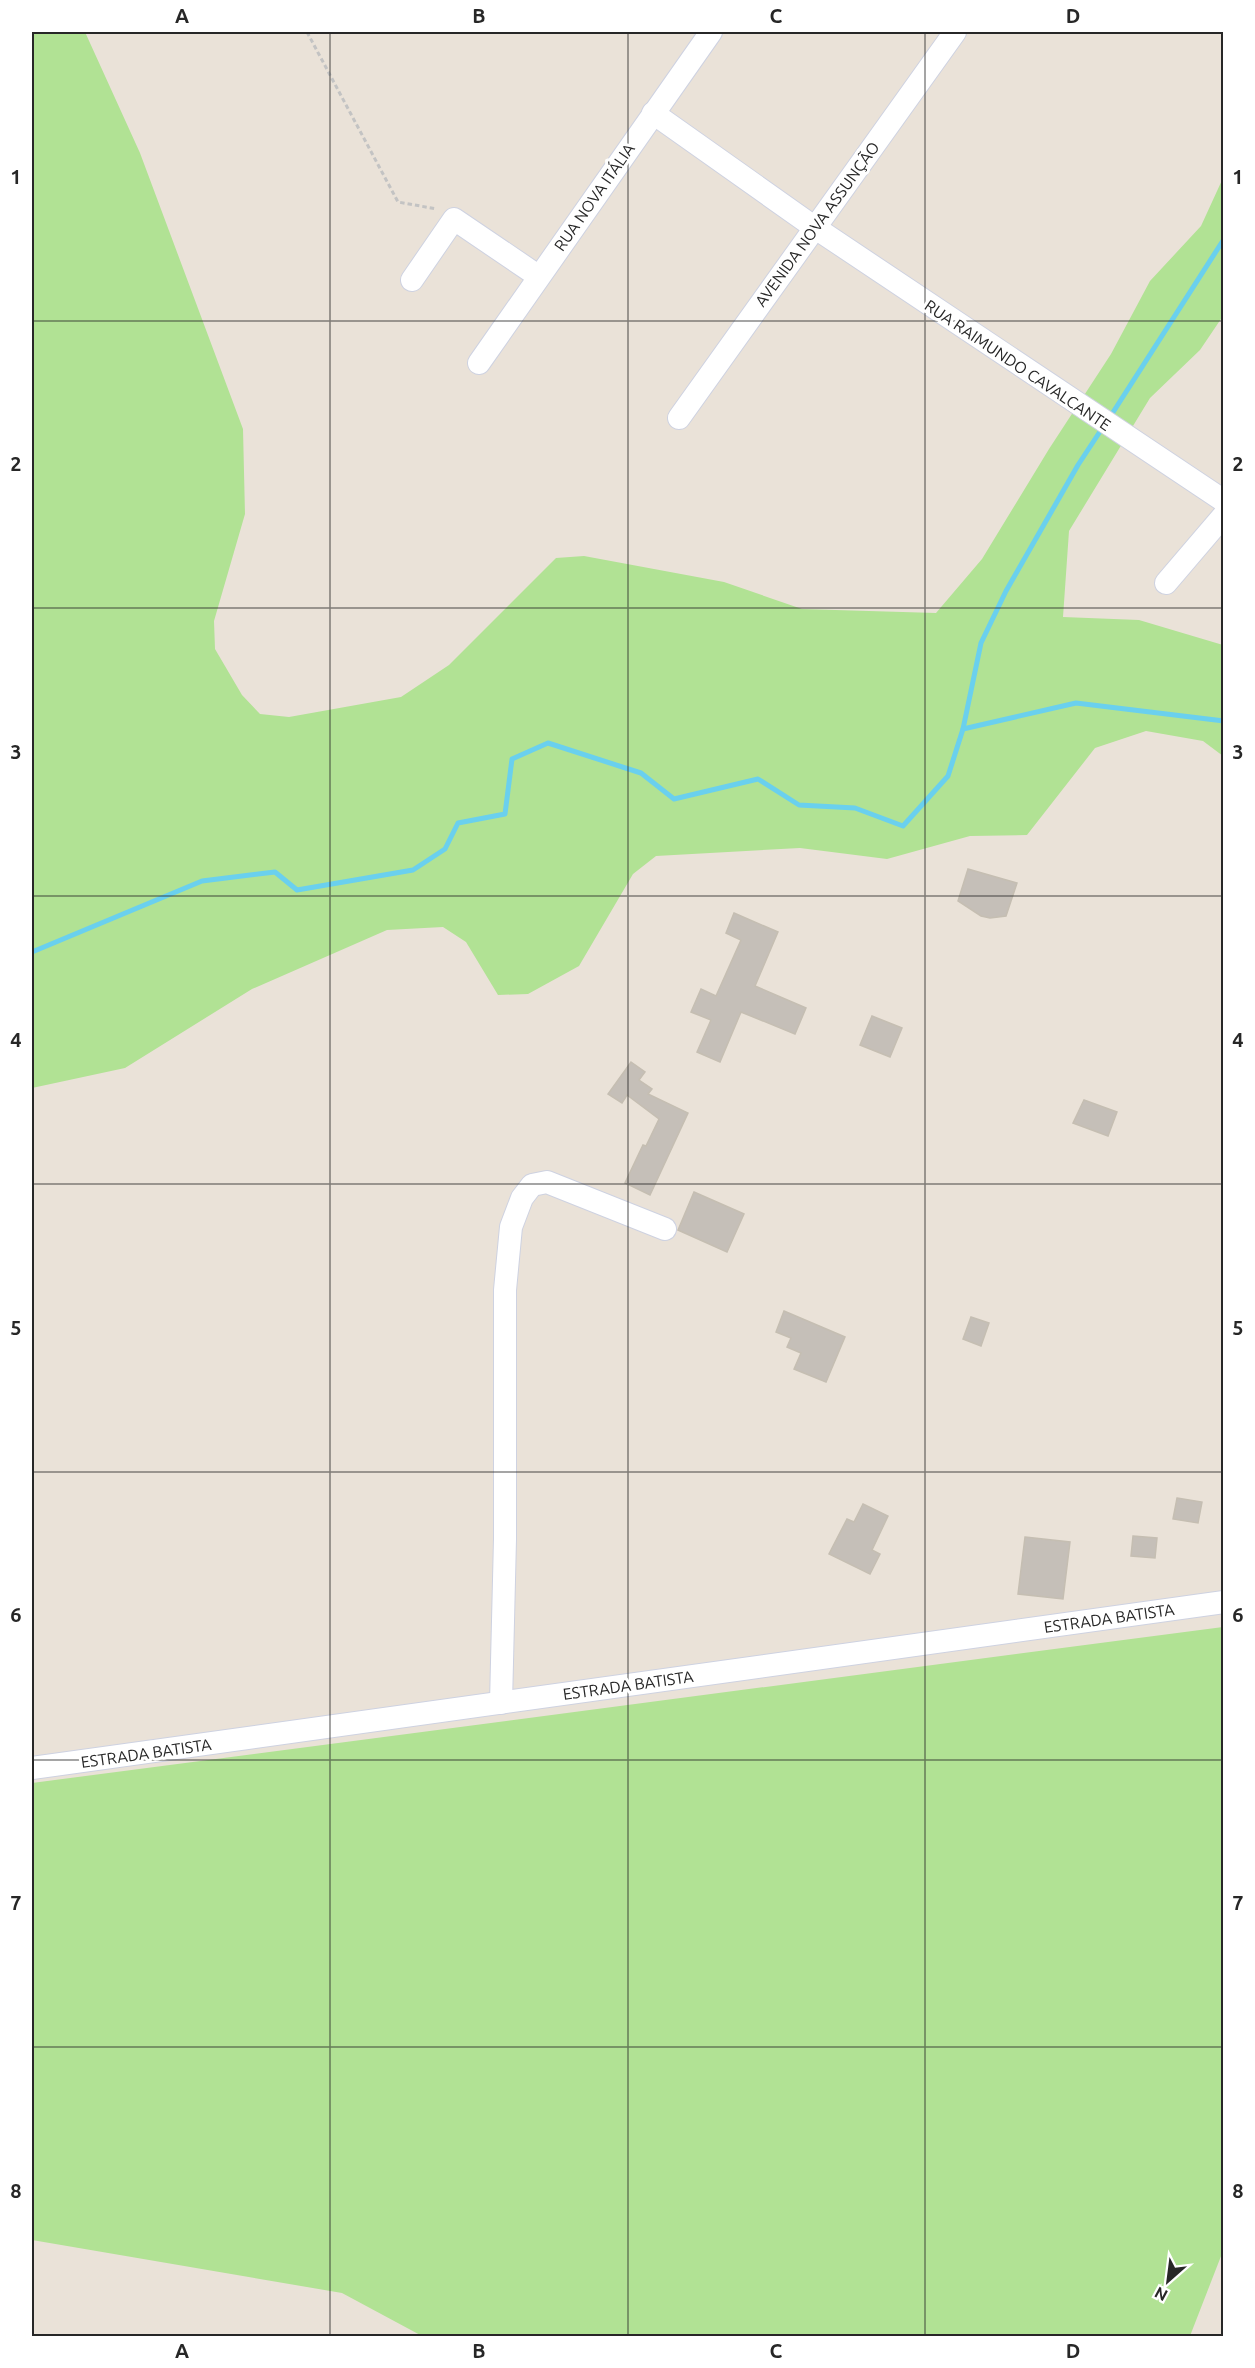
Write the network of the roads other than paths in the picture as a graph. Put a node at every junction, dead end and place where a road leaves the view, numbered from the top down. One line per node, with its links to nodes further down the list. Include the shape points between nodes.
1 (711, 32): 3 (street, RUA NOVA ITÁLIA)
2 (955, 32): 4 (street, AVENIDA NOVA ASSUNÇÃO)
3 (653, 113): 4 (street, RUA RAIMUNDO CAVALCANTE); 5 (street, RUA NOVA ITÁLIA)
4 (814, 227): 8 (street, AVENIDA NOVA ASSUNÇÃO); 9 (street, RUA RAIMUNDO CAVALCANTE)
5 (538, 276): 6 (street, via 454,219); 7 (street, RUA NOVA ITÁLIA)
6 (412, 280)
7 (479, 363)
8 (680, 418)
9 (1224, 501)
10 (1224, 515): 11 (street)
11 (1166, 583)
12 (665, 1229): 14 (street, via 541,1182 528,1189 511,1227 505,1290)
13 (1224, 1602): 14 (street, ESTRADA BATISTA)
14 (501, 1703): 15 (street, ESTRADA BATISTA)
15 (32, 1768)

